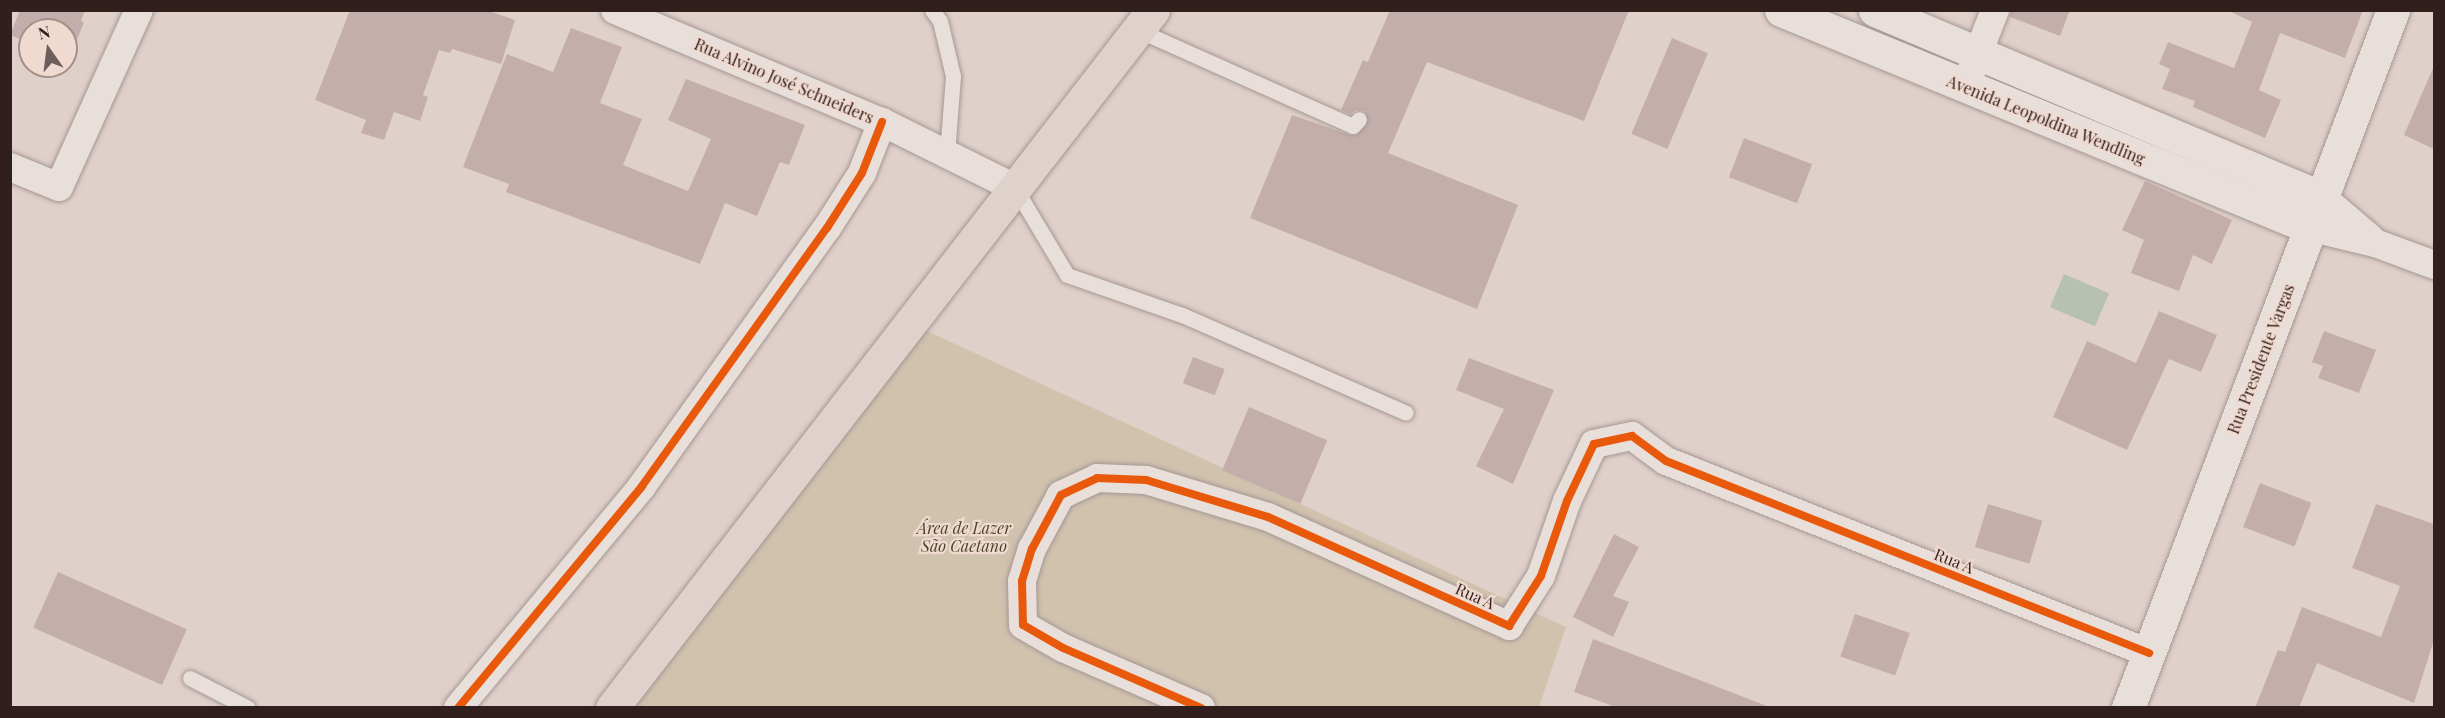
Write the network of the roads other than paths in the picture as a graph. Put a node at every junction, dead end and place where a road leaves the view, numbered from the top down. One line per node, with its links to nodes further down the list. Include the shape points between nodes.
1 (139, 10): 14 (street, via 59,187)
2 (615, 10): 12 (street, Rua Alvino José Schneiders)
3 (932, 10): 13 (lane, via 940,21 953,76)
4 (1781, 10): 10 (street, Avenida Leopoldina Wendling)
5 (1875, 10): 9 (street, Avenida Leopoldina Wendling)
6 (1995, 10): 9 (street)
7 (2393, 10): 16 (street, Rua Presidente Vargas)
8 (1147, 16): 11 (lane, via 1353,126); 15 (main road)
9 (1977, 55): 10 (street); 16 (street, Avenida Leopoldina Wendling)
10 (1965, 87): 17 (street, Avenida Leopoldina Wendling)
11 (1359, 119)
12 (882, 122): 13 (street, Rua Alvino José Schneiders); 24 (street, via 862,173 827,228 663,457)
13 (947, 154): 15 (street, Rua Alvino José Schneiders)
14 (10, 166)
15 (1015, 188): 20 (lane, via 1067,275 1182,315); 25 (main road)
16 (2323, 198): 17 (street, Rua Presidente Vargas); 18 (street)
17 (2312, 228): 18 (street); 21 (street, Rua Presidente Vargas)
18 (2375, 243): 19 (street)
19 (2434, 265)
20 (1406, 413)
21 (2149, 653): 26 (street, Rua A, via 1666,461 1632,436 1594,444 1567,501 1541,576 1509,626 1268,517 1146,480 1097,478 1061,495 1032,549 1022,581 1023,625 1063,648); 27 (street, Rua Presidente Vargas)
22 (190, 678): 23 (lane)
23 (248, 708)
24 (458, 708)
25 (612, 708)
26 (1201, 708)
27 (2128, 708)

